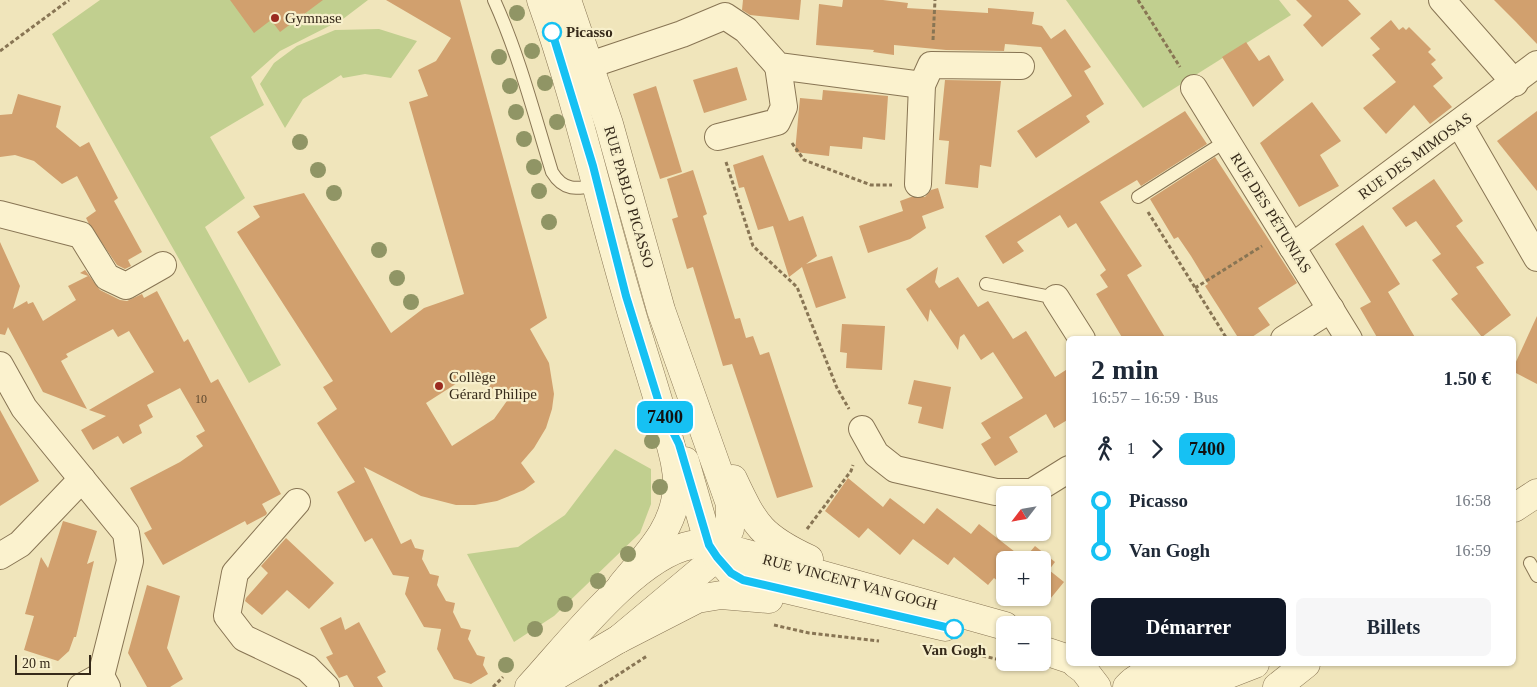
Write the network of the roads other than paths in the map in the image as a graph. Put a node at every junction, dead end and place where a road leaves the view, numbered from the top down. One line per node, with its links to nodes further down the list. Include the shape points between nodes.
1 (494, 0): 17 (lane, via 522,71 557,181 573,190)
2 (541, 0): 9 (street, RUE PABLO PICASSO)
3 (567, 0): 9 (street, RUE PABLO PICASSO)
4 (1442, 0): 11 (street)
5 (725, 8): 7 (street); 9 (street, via 682,34)
6 (1537, 64): 11 (street, RUE DES MIMOSAS)
7 (778, 66): 10 (street); 14 (street, via 784,106 777,122)
8 (1021, 66): 10 (street)
9 (578, 69): 17 (street, RUE PABLO PICASSO); 30 (street, RUE PABLO PICASSO, via 609,124 661,310)
10 (927, 75): 16 (street)
11 (1515, 83): 13 (street, RUE DES MIMOSAS)
12 (1194, 88): 15 (street, RUE DES PÉTUNIAS)
13 (1459, 123): 20 (street, RUE DES MIMOSAS); 21 (street)
14 (718, 137)
15 (1226, 141): 18 (lane); 20 (street, RUE DES PÉTUNIAS)
16 (918, 184)
17 (598, 185): 31 (street, RUE PABLO PICASSO, via 626,296)
18 (1138, 197)
19 (0, 214): 22 (street, via 81,235 107,277 126,286)
20 (1287, 240): 25 (street, RUE DES PÉTUNIAS)
21 (1537, 258)
22 (163, 265)
23 (986, 284): 24 (lane)
24 (1056, 298): 26 (street)
25 (1331, 309): 27 (street); 28 (street, RUE DES PÉTUNIAS)
26 (1080, 336)
27 (1289, 336)
28 (1347, 336)
29 (0, 365): 34 (street, via 24,408)
30 (691, 393): 38 (street, RUE PABLO PICASSO, via 730,504 730,529); 43 (street, RUE PABLO PICASSO, via 754,522 767,536 791,550)
31 (660, 406): 38 (street, RUE PABLO PICASSO, via 679,444); 42 (street, RUE PABLO PICASSO, via 673,454 677,486 673,511 661,539)
32 (862, 429): 33 (street, via 876,454 895,469 996,492 1032,492)
33 (1066, 471)
34 (82, 479): 39 (street, via 20,544); 56 (street, via 126,532 130,560)
35 (1537, 493): 37 (street)
36 (297, 502): 57 (street, via 235,573 227,616 244,638 306,668)
37 (1516, 507)
38 (716, 550): 42 (street, RUE VINCENT VAN GOGH, via 693,544 683,547 653,562); 43 (street, RUE VINCENT VAN GOGH); 44 (street, RUE VINCENT VAN GOGH, via 731,573 743,580); 46 (street, RUE VINCENT VAN GOGH)
39 (0, 556)
40 (1530, 564): 41 (lane)
41 (1537, 576)
42 (621, 586): 58 (street, RUE VINCENT VAN GOGH)
43 (872, 588): 45 (street, RUE VINCENT VAN GOGH)
44 (805, 595): 46 (street, RUE VINCENT VAN GOGH, via 775,600 721,595 703,598 676,608); 47 (street, RUE VINCENT VAN GOGH)
45 (996, 623)
46 (619, 639): 59 (street, RUE VINCENT VAN GOGH)
47 (996, 639)
48 (1051, 639): 49 (street)
49 (1066, 643)
50 (1051, 653): 51 (street)
51 (1066, 658)
52 (1079, 666): 60 (street)
53 (1250, 666): 55 (street, via 1224,676)
54 (1303, 666): 62 (street)
55 (1165, 675): 61 (street, via 1143,676)
56 (96, 683)
57 (326, 687)
58 (530, 687)
59 (537, 687)
60 (1097, 687)
61 (1127, 687)
62 (1277, 687)

